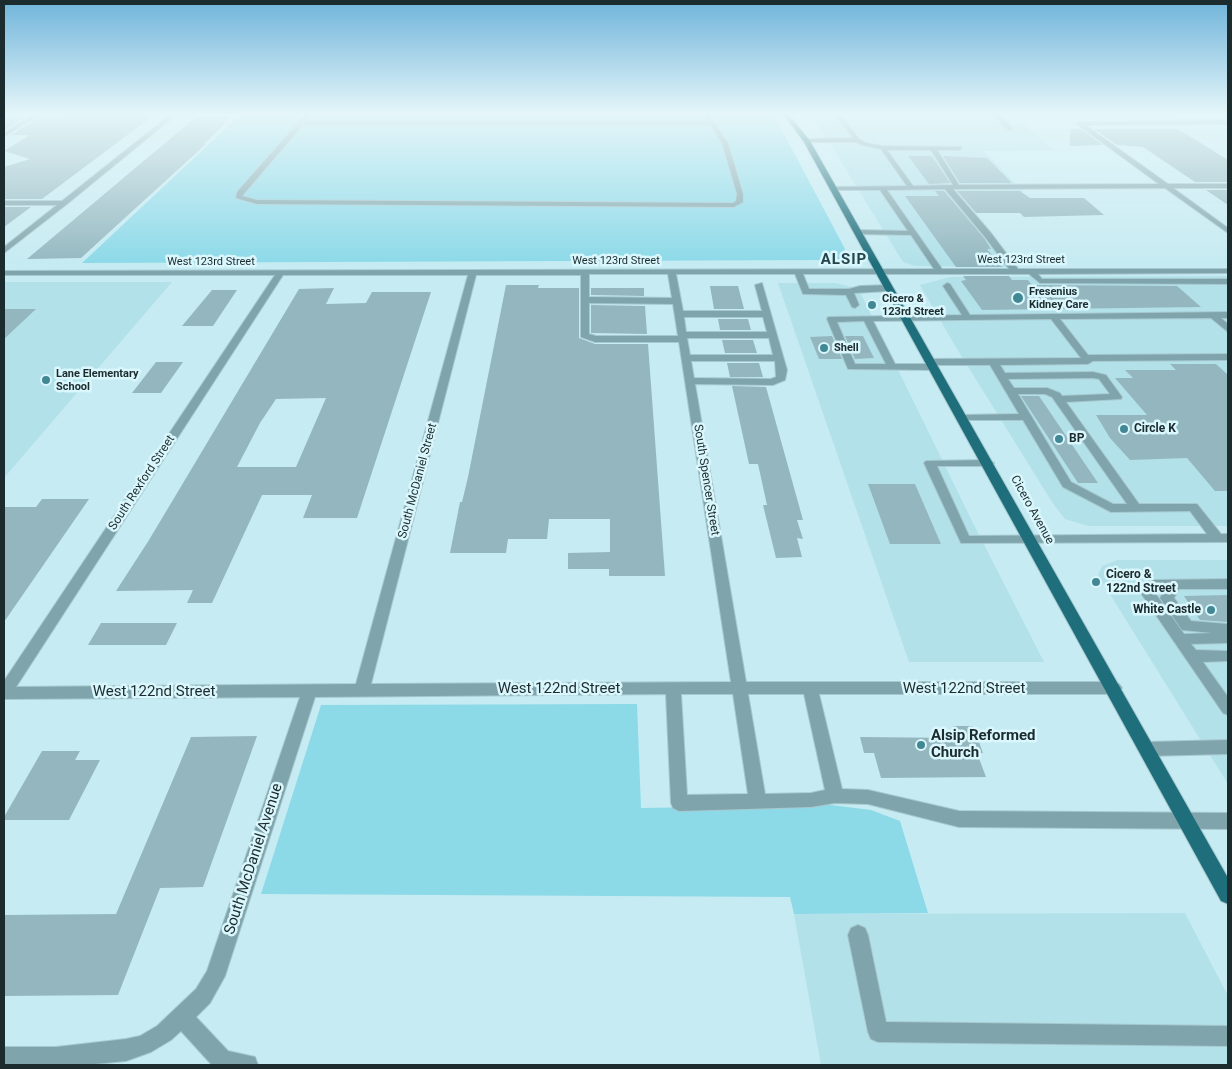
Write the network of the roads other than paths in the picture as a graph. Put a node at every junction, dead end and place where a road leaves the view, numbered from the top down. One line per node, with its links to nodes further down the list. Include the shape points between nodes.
1 (112, 165): 15 (street)
2 (264, 165): 3 (street, via 238,197 267,202 734,205 739,202 740,194)
3 (731, 165)
4 (820, 165): 14 (main road, Cicero Avenue)
5 (896, 165): 11 (street)
6 (944, 165): 13 (street)
7 (1138, 165): 8 (street)
8 (1167, 186): 9 (street); 13 (street); 17 (street)
9 (1228, 186)
10 (882, 187): 11 (street); 14 (street); 19 (street)
11 (912, 187): 12 (street)
12 (948, 187): 13 (street); 23 (street)
13 (958, 187)
14 (833, 188): 18 (main road, Cicero Avenue)
15 (65, 202): 16 (street); 20 (street)
16 (4, 203)
17 (1228, 231)
18 (858, 232): 19 (street); 21 (main road, Cicero Avenue)
19 (913, 232): 22 (street)
20 (4, 251)
21 (879, 271): 22 (street, West 123rd Street); 29 (street, West 123rd Street); 35 (main road, Cicero Avenue)
22 (939, 271): 23 (street, West 123rd Street)
23 (1014, 271): 24 (street, West 123rd Street)
24 (1031, 271): 25 (street, West 123rd Street); 32 (street, via 1040,280)
25 (1228, 271)
26 (473, 272): 27 (street, West 123rd Street); 31 (street, West 123rd Street); 80 (street, South McDaniel Street)
27 (585, 272): 28 (street, West 123rd Street); 37 (street)
28 (672, 272): 29 (street, West 123rd Street); 38 (street, South Spencer Street)
29 (798, 272): 36 (street, via 806,292)
30 (4, 273): 31 (street, West 123rd Street)
31 (280, 273): 81 (street, South Rexford Street)
32 (1228, 282)
33 (759, 285): 41 (street)
34 (946, 286): 47 (street)
35 (889, 288): 36 (street); 46 (main road, Cicero Avenue)
36 (849, 292): 39 (street)
37 (584, 300): 38 (street); 50 (street, via 583,331 588,337)
38 (677, 301): 40 (street, South Spencer Street)
39 (855, 305)
40 (679, 314): 41 (street); 50 (street, South Spencer Street)
41 (767, 314): 49 (street)
42 (1228, 315): 43 (street)
43 (1213, 316): 44 (street); 48 (street)
44 (1054, 317): 47 (street); 54 (street)
45 (867, 318): 46 (street); 57 (street); 57 (street, via 831,319 851,368)
46 (906, 318): 47 (street); 56 (main road, Cicero Avenue)
47 (968, 318)
48 (1228, 329)
49 (772, 335): 50 (street); 53 (street)
50 (683, 337): 52 (street, South Spencer Street)
51 (1228, 357): 54 (street)
52 (686, 358): 53 (street); 59 (street, South Spencer Street)
53 (779, 358): 59 (street, via 782,370 778,380)
54 (1086, 358): 55 (street, via 1088,361)
55 (993, 362): 56 (street); 58 (street)
56 (932, 365): 57 (street); 63 (main road, Cicero Avenue)
57 (892, 367)
58 (1001, 376): 60 (street); 61 (street, via 1093,375 1102,377 1117,398)
59 (690, 381): 77 (street, South Spencer Street)
60 (1010, 391): 61 (street, via 1048,391); 62 (street)
61 (1059, 398): 65 (street)
62 (1026, 417): 63 (street); 65 (street, via 1067,484 1111,508)
63 (962, 418): 64 (main road, Cicero Avenue)
64 (988, 464): 67 (main road, Cicero Avenue); 67 (street, via 930,463 966,540)
65 (1136, 508): 66 (street, via 1193,507)
66 (1225, 539): 67 (street)
67 (1030, 540): 76 (main road, Cicero Avenue)
68 (1228, 584): 69 (street)
69 (1175, 585): 70 (street, via 1166,598 1187,626); 71 (street, via 1152,585 1145,589)
70 (1228, 629)
71 (1180, 638): 72 (street); 73 (street)
72 (1228, 638)
73 (1192, 656): 74 (street); 82 (street)
74 (1228, 656)
75 (673, 688): 77 (street, West 122nd Street); 80 (street, West 122nd Street); 86 (street, via 679,803)
76 (1114, 688): 78 (street, West 122nd Street); 84 (main road, Cicero Avenue)
77 (739, 689): 78 (street, West 122nd Street); 86 (street, South Spencer Street)
78 (810, 689): 85 (street)
79 (309, 691): 80 (street, West 122nd Street); 81 (street, West 122nd Street); 91 (street, South McDaniel Avenue, via 215,976 203,996)
80 (362, 691)
81 (4, 693)
82 (1228, 709)
83 (1228, 747): 84 (street)
84 (1147, 748): 87 (main road, Cicero Avenue)
85 (835, 796): 86 (street); 87 (street, via 868,797 959,819)
86 (758, 801)
87 (1187, 821): 88 (street); 89 (main road, Cicero Avenue)
88 (1228, 821)
89 (1228, 895)
90 (858, 935): 92 (street, via 878,1032)
91 (182, 1017): 93 (street, South McDaniel Avenue, via 144,1045 126,1050 56,1058); 94 (street, via 222,1060)
92 (1228, 1036)
93 (4, 1058)
94 (247, 1065)

